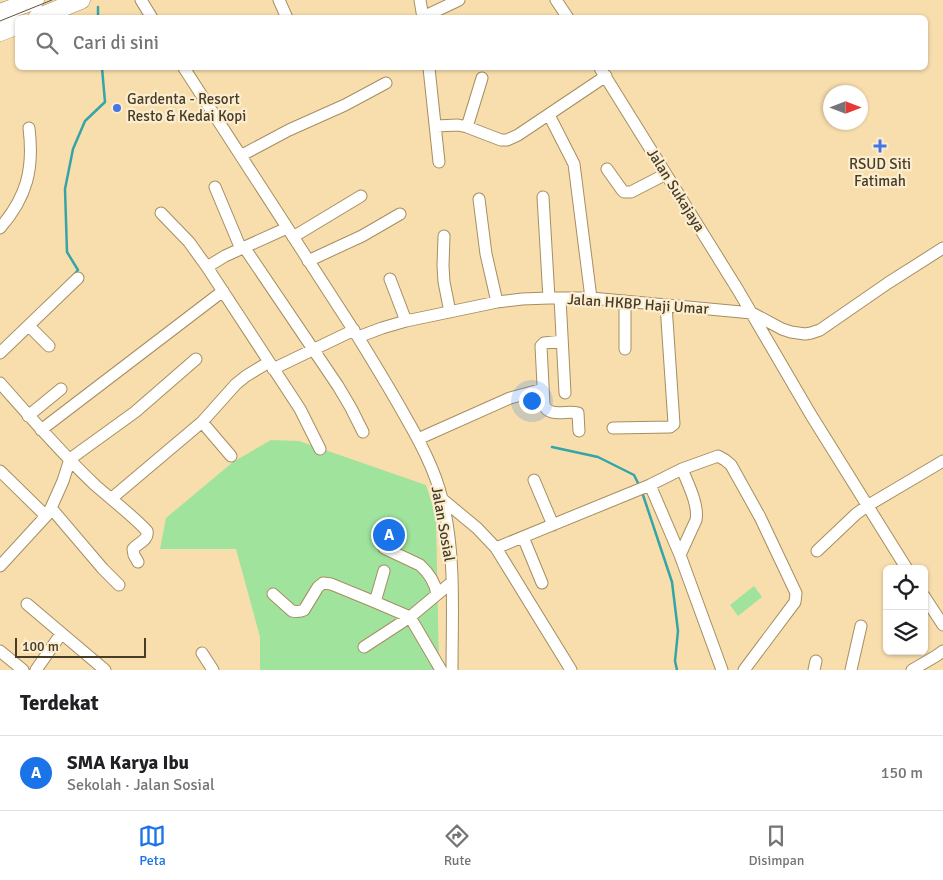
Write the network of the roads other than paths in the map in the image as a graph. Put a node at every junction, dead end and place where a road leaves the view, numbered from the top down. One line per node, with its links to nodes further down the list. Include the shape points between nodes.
1 (35, 0): 8 (highway)
2 (81, 0): 9 (highway)
3 (140, 0): 10 (street)
4 (279, 0): 11 (street)
5 (420, 0): 12 (street)
6 (458, 0): 13 (street)
7 (556, 0): 14 (street)
8 (0, 13)
9 (44, 15)
10 (150, 15)
11 (286, 15)
12 (423, 15)
13 (427, 15)
14 (566, 15)
15 (15, 26): 16 (highway)
16 (0, 32)
17 (185, 70): 26 (street)
18 (429, 70): 23 (street)
19 (603, 72): 22 (street); 29 (street, Jalan Sukajaya)
20 (482, 78): 24 (street)
21 (386, 83): 26 (street)
22 (549, 115): 24 (street, via 504,140); 47 (street, via 574,164)
23 (436, 126): 24 (street); 27 (street)
24 (467, 127)
25 (29, 128): 36 (street, via 32,147 25,188 10,217)
26 (242, 155): 37 (street)
27 (440, 162)
28 (607, 169): 29 (street, via 622,190 628,192)
29 (666, 174): 52 (street, Jalan Sukajaya)
30 (215, 187): 39 (street)
31 (361, 196): 37 (street)
32 (543, 197): 46 (street)
33 (479, 199): 49 (street, via 486,254)
34 (161, 213): 42 (street, via 189,242)
35 (400, 214): 41 (street)
36 (0, 228)
37 (290, 232): 39 (street); 41 (street)
38 (444, 236): 51 (street, via 444,274)
39 (243, 248): 42 (street); 59 (street)
40 (943, 248): 52 (street, Jalan HKBP Haji Umar, via 816,332 791,332)
41 (308, 261): 55 (street)
42 (207, 267): 45 (street)
43 (78, 278): 54 (street)
44 (390, 279): 53 (street)
45 (222, 291): 62 (street); 70 (street)
46 (554, 298): 47 (street, Jalan HKBP Haji Umar); 49 (street, Jalan HKBP Haji Umar); 56 (street)
47 (590, 298): 48 (street, Jalan HKBP Haji Umar)
48 (625, 301): 50 (street, Jalan HKBP Haji Umar); 58 (street)
49 (497, 302): 51 (street, Jalan HKBP Haji Umar)
50 (666, 305): 52 (street, Jalan HKBP Haji Umar); 69 (street, via 674,424 670,427)
51 (450, 312): 53 (street, Jalan HKBP Haji Umar)
52 (752, 313): 84 (street, Jalan Sukajaya)
53 (406, 321): 55 (street, Jalan HKBP Haji Umar)
54 (29, 326): 57 (street); 60 (street)
55 (356, 334): 59 (street); 73 (street, Jalan Sosial)
56 (562, 341): 65 (street, via 541,346); 66 (street)
57 (49, 346)
58 (625, 349)
59 (314, 350): 62 (street); 72 (street, via 351,408)
60 (0, 354)
61 (196, 360): 76 (street, via 135,412)
62 (271, 365): 68 (street, via 236,384); 74 (street, via 300,410)
63 (0, 383): 67 (street)
64 (61, 386): 67 (street)
65 (543, 388): 71 (street, via 546,410 577,412); 73 (street, via 510,398)
66 (565, 393)
67 (28, 416): 70 (street)
68 (202, 422): 75 (street); 82 (street)
69 (613, 428)
70 (41, 430): 76 (street)
71 (579, 431)
72 (362, 432)
73 (418, 439): 83 (street, Jalan Sosial)
74 (320, 450)
75 (231, 456)
76 (70, 459): 82 (street); 85 (street)
77 (943, 461): 84 (street)
78 (682, 469): 81 (street); 91 (street, via 697,516); 120 (street, via 718,456 731,465 796,593 795,602)
79 (0, 471): 85 (street)
80 (534, 480): 86 (street)
81 (650, 485): 86 (street); 91 (street)
82 (112, 498): 92 (street, via 147,531 146,538 133,549)
83 (442, 499): 89 (street); 96 (street, Jalan Sosial)
84 (867, 506): 90 (street); 94 (street, Jalan Sukajaya)
85 (49, 512): 93 (street); 98 (street)
86 (553, 525): 87 (street)
87 (523, 537): 89 (street); 97 (street)
88 (384, 548): 100 (street, via 424,569 435,584)
89 (496, 548): 118 (street)
90 (817, 550)
91 (680, 555): 119 (street)
92 (138, 562)
93 (1, 564)
94 (904, 565)
95 (384, 571): 101 (street)
96 (452, 582): 100 (street); 117 (street, Jalan Sosial)
97 (542, 583)
98 (119, 585)
99 (273, 594): 101 (street, via 296,612 304,610 323,583)
100 (436, 594): 104 (street)
101 (375, 602): 104 (street)
102 (928, 602): 105 (street)
103 (27, 604): 107 (street)
104 (410, 617): 108 (street); 116 (street)
105 (943, 625)
106 (861, 626): 121 (street)
107 (61, 634): 113 (street); 114 (street)
108 (364, 647)
109 (0, 651): 112 (street)
110 (943, 651): 122 (street)
111 (202, 653): 115 (street)
112 (23, 670)
113 (36, 670)
114 (106, 670)
115 (213, 670)
116 (441, 670)
117 (452, 670)
118 (571, 670)
119 (722, 670)
120 (744, 670)
121 (851, 670)
122 (912, 670)

